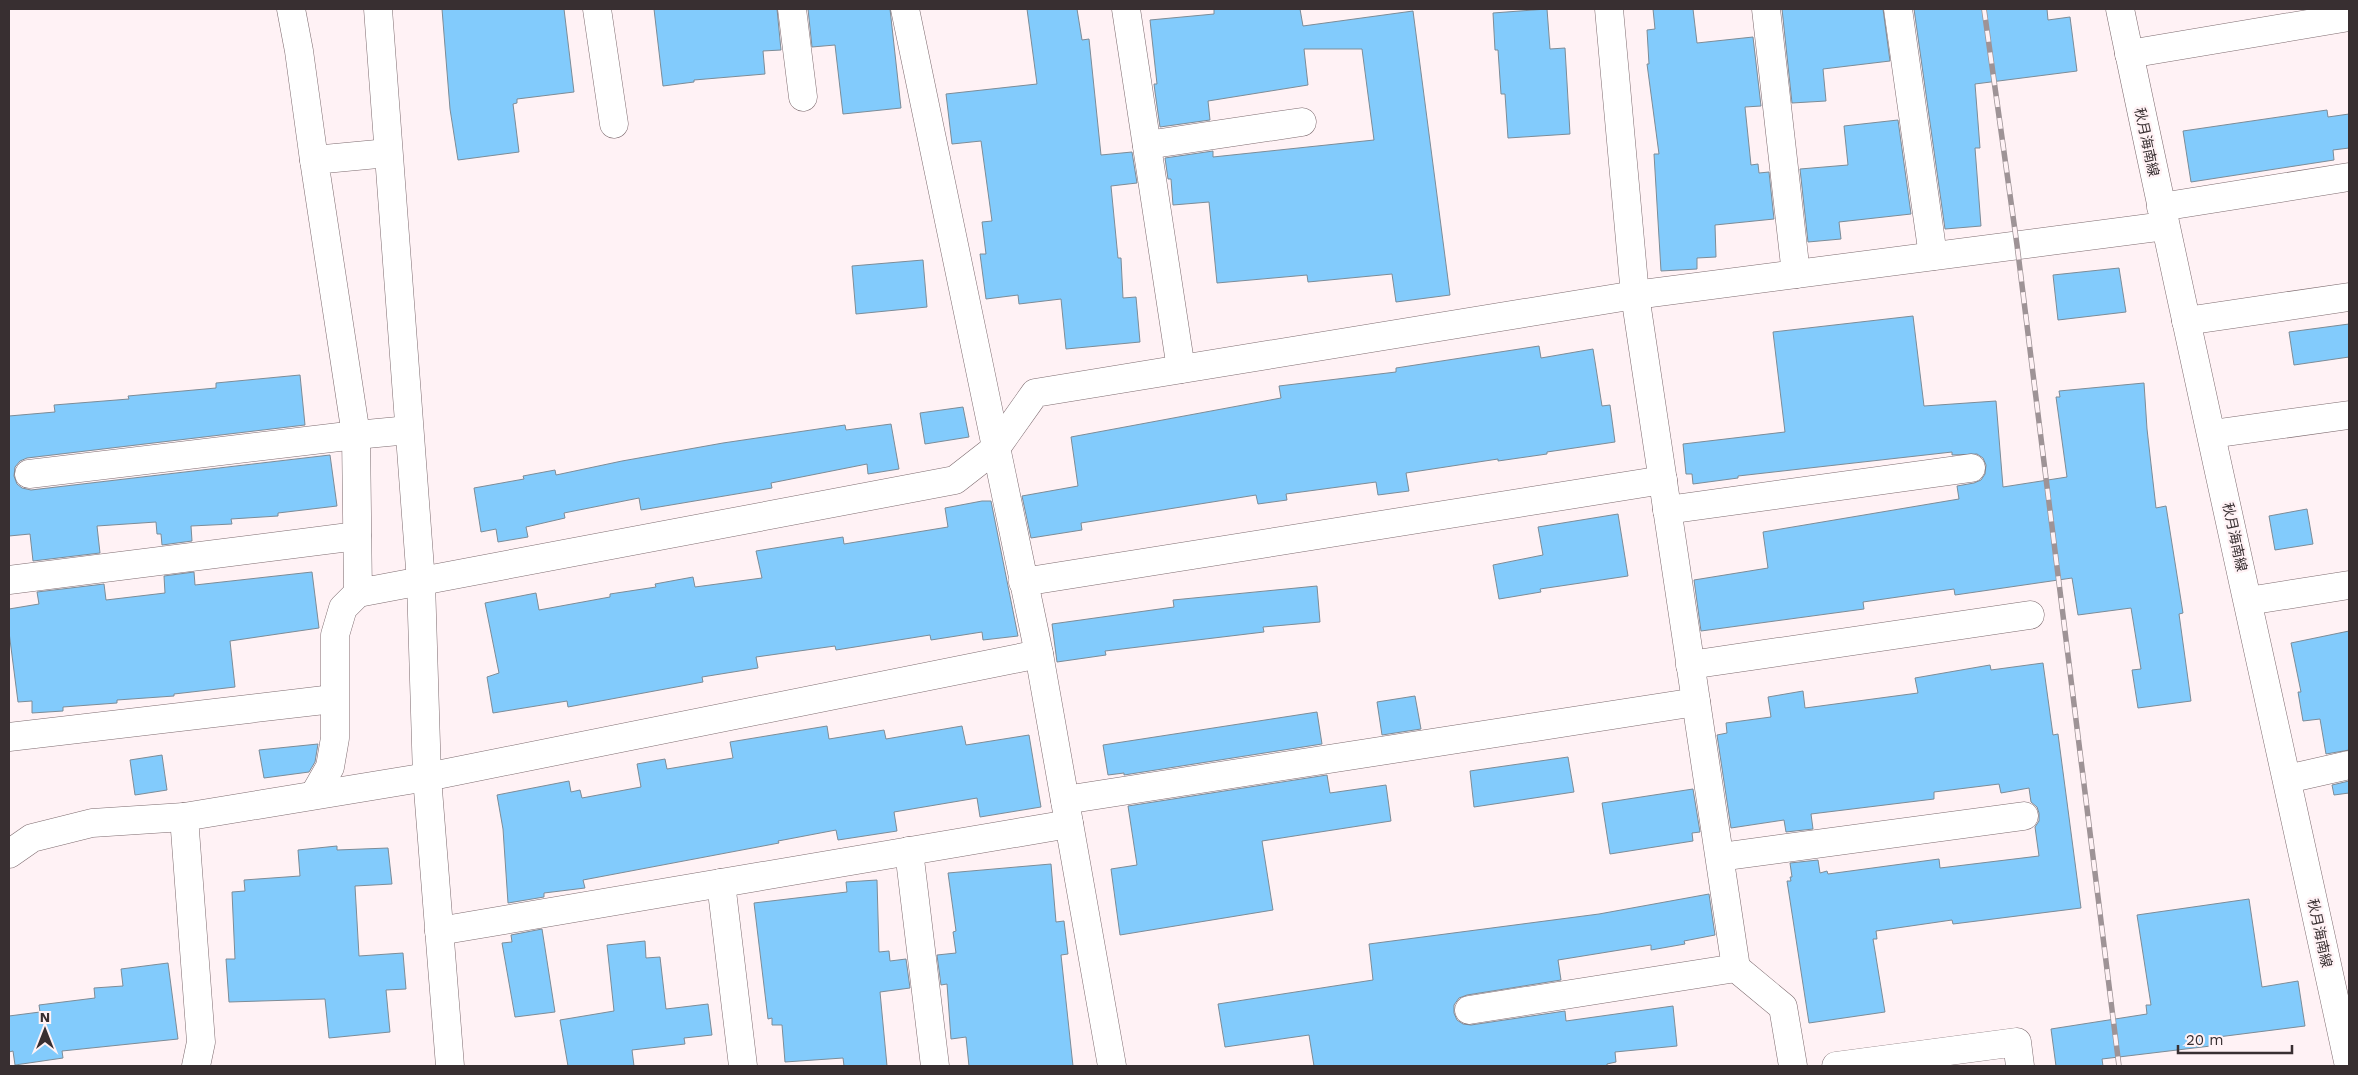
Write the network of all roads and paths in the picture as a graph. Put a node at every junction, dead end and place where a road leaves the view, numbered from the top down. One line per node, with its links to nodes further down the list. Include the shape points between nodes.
1 (291, 9): 18 (street)
2 (378, 9): 17 (street)
3 (597, 9): 15 (street)
4 (792, 9): 13 (street)
5 (905, 9): 31 (street)
6 (1126, 9): 16 (street)
7 (1609, 9): 23 (street)
8 (1766, 9): 22 (street)
9 (1898, 9): 21 (street)
10 (2120, 9): 12 (street, 秋月海南線)
11 (2349, 17): 12 (street)
12 (2129, 54): 20 (street, 秋月海南線)
13 (803, 97)
14 (1302, 122): 16 (street)
15 (614, 124)
16 (1147, 145): 26 (street)
17 (388, 153): 18 (street); 28 (street)
18 (314, 160): 30 (street)
19 (2349, 177): 20 (street)
20 (2163, 216): 21 (street); 25 (street, 秋月海南線)
21 (1933, 256): 22 (street)
22 (1796, 274): 23 (street)
23 (1635, 295): 26 (street); 34 (street)
24 (2349, 297): 25 (street)
25 (2186, 320): 29 (street, 秋月海南線)
26 (1180, 369): 31 (street, via 1035,393)
27 (2349, 415): 29 (street)
28 (409, 430): 30 (street); 38 (street)
29 (2212, 434): 42 (street, 秋月海南線)
30 (356, 435): 33 (street); 36 (street)
31 (996, 448): 38 (street, via 954,480); 39 (street)
32 (1971, 468): 35 (street)
33 (29, 474)
34 (1663, 480): 35 (street); 39 (street)
35 (1668, 510): 45 (street)
36 (358, 536): 37 (street); 41 (street)
37 (9, 580)
38 (421, 582): 41 (street); 50 (street)
39 (1023, 582): 44 (street)
40 (2349, 585): 42 (street)
41 (358, 592): 46 (street, via 343,608 335,635)
42 (2248, 601): 51 (street, 秋月海南線)
43 (2030, 615): 45 (street)
44 (1038, 654): 50 (street); 53 (street)
45 (1690, 665): 47 (street)
46 (334, 699): 48 (street); 52 (street, via 335,738 330,767)
47 (1696, 702): 53 (street); 58 (street)
48 (9, 737)
49 (2349, 765): 51 (street)
50 (427, 777): 52 (street); 60 (street)
51 (2287, 778): 71 (street, 秋月海南線)
52 (314, 795): 55 (street)
53 (1067, 812): 56 (street); 67 (street)
54 (2024, 816): 58 (street)
55 (184, 817): 57 (street, via 92,823 32,838); 63 (street, via 202,1042)
56 (909, 851): 59 (street); 66 (street)
57 (9, 854)
58 (1720, 857): 61 (street)
59 (721, 883): 60 (street); 65 (street)
60 (439, 931): 64 (street)
61 (1736, 968): 62 (street); 68 (street, via 1783,1007)
62 (1469, 1010)
63 (188, 1065)
64 (450, 1066)
65 (743, 1066)
66 (934, 1066)
67 (1112, 1066)
68 (1793, 1066)
69 (1836, 1066): 70 (street, via 2017,1042)
70 (2020, 1066)
71 (2349, 1066)

